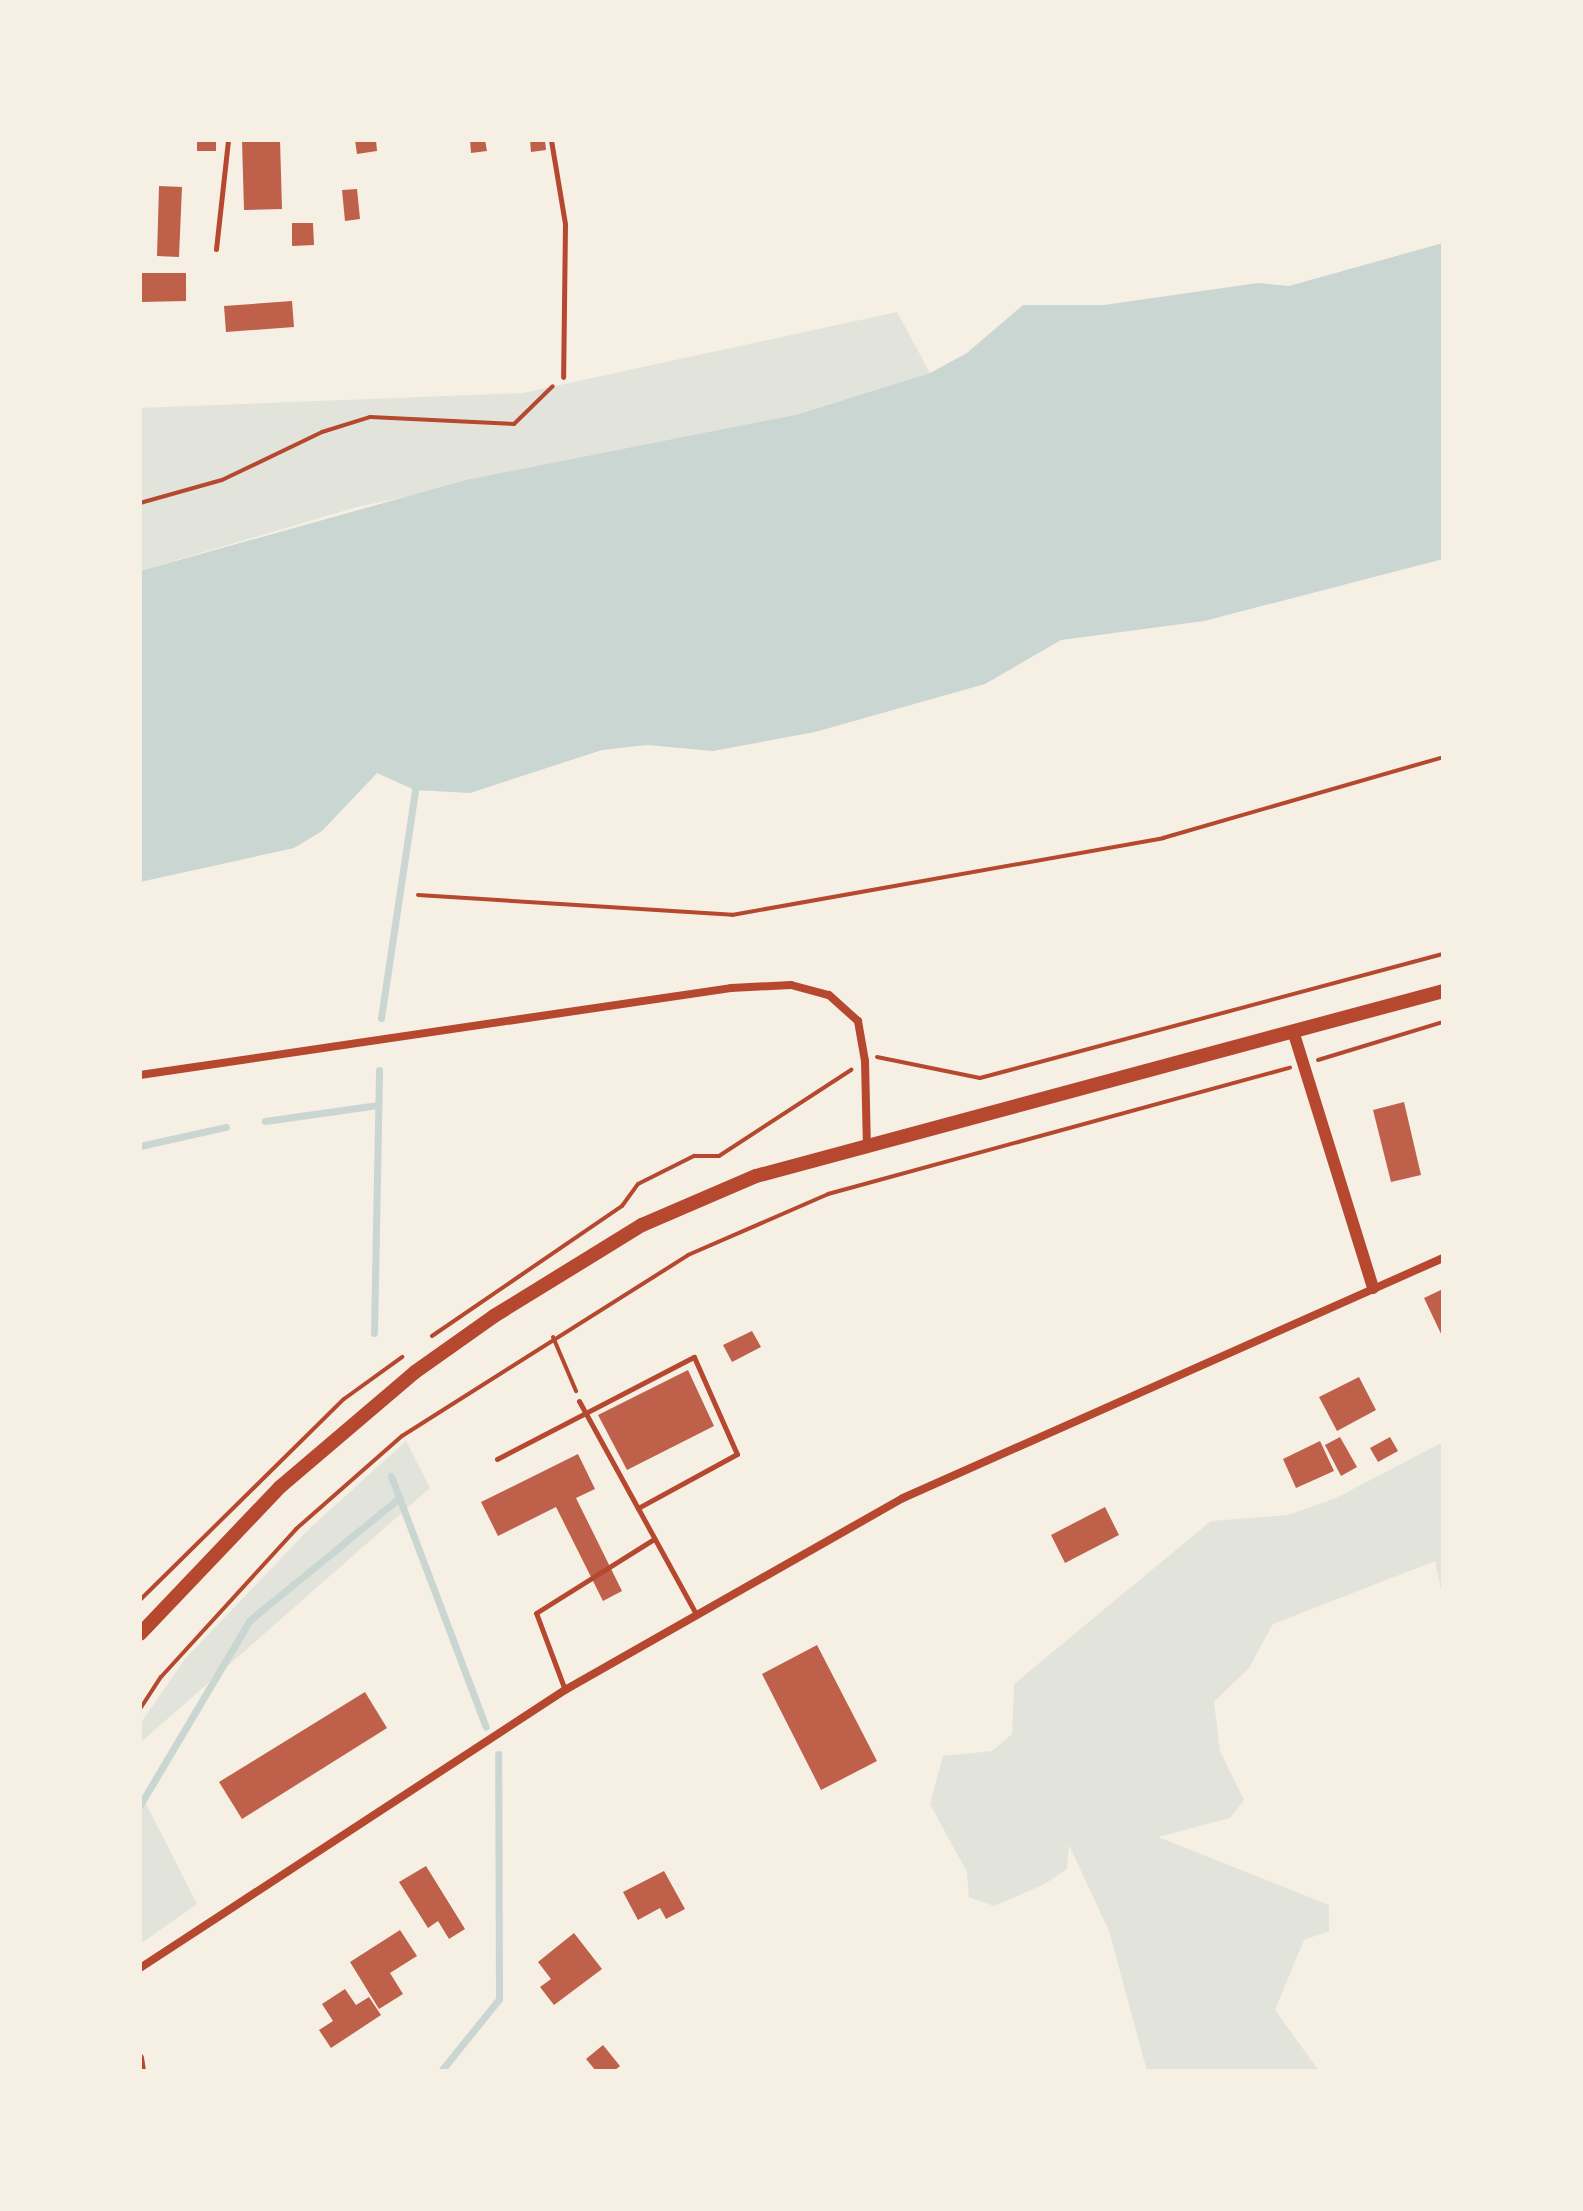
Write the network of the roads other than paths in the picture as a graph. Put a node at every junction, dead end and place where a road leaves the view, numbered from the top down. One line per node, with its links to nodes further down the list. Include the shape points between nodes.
1 (228, 140): 3 (lane)
2 (551, 140): 4 (lane, via 565,224)
3 (216, 249)
4 (563, 377)
5 (1443, 991): 6 (main road)
6 (1294, 1034): 8 (main road); 10 (street)
7 (140, 1075): 8 (street, via 731,988 791,985 829,995 858,1021 865,1061)
8 (867, 1148): 17 (main road, via 756,1176 642,1225 494,1316 415,1372 280,1487)
9 (1443, 1258): 10 (street)
10 (1373, 1288): 16 (street, via 903,1498)
11 (579, 1401): 12 (lane)
12 (585, 1412): 13 (lane); 14 (lane); 14 (lane, via 694,1357 737,1454)
13 (497, 1459)
14 (638, 1508): 15 (lane)
15 (654, 1539): 16 (lane); 18 (lane, via 536,1613)
16 (696, 1614): 18 (street)
17 (140, 1634)
18 (565, 1690): 19 (street)
19 (140, 1968)
20 (140, 2058): 21 (street)
21 (142, 2071)

